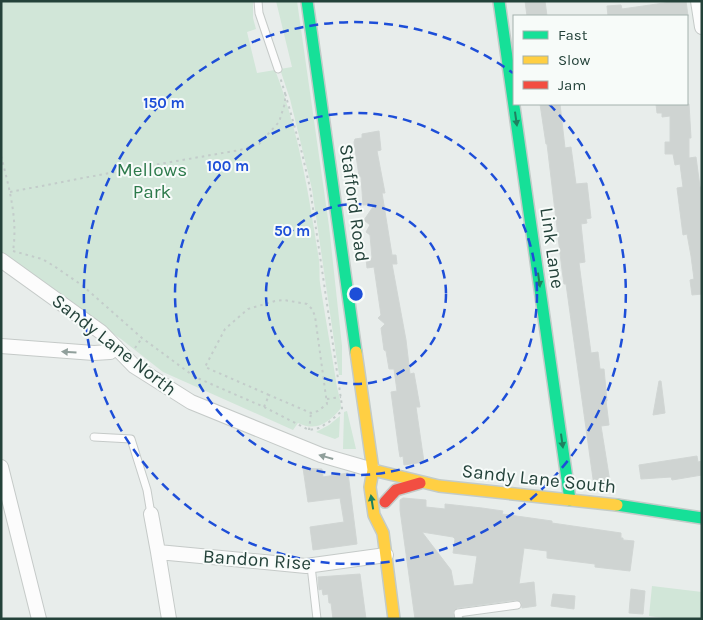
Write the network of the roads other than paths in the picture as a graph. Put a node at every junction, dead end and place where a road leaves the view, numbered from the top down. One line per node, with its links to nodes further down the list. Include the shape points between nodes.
1 (258, 1): 6 (lane)
2 (307, 1): 14 (main road, Stafford Road)
3 (499, 1): 7 (main road, Link Lane, one-way to 7)
4 (698, 1): 5 (street)
5 (702, 27)
6 (278, 69)
7 (513, 99)
8 (514, 105): 16 (main road, Link Lane, one-way to 16)
9 (5, 263): 11 (street, Sandy Lane North, via 101,332)
10 (1, 346): 11 (street, one-way to 10, via 110,352 94,354)
11 (116, 347): 14 (street, Sandy Lane North, one-way to 11, via 296,446 191,402 126,359)
12 (94, 437): 18 (lane, via 132,439 147,490)
13 (1, 467): 25 (street)
14 (373, 470): 15 (main road, Sandy Lane South); 17 (main road, Stafford Road, via 382,484); 20 (main road, Stafford Road, one-way to 14, via 374,516 370,487)
15 (421, 483): 16 (main road, Sandy Lane South); 17 (main road, via 396,488)
16 (570, 500): 19 (main road, Sandy Lane South)
17 (386, 510): 20 (main road, Stafford Road)
18 (150, 514): 21 (street)
19 (702, 518)
20 (383, 533): 22 (main road, Stafford Road)
21 (158, 552): 23 (street, Bandon Rise); 26 (street)
22 (386, 555): 23 (street, Bandon Rise); 28 (main road, Stafford Road)
23 (311, 566): 27 (lane)
24 (517, 605): 29 (lane, via 458,613)
25 (40, 619)
26 (170, 619)
27 (317, 619)
28 (394, 619)
29 (459, 619)

